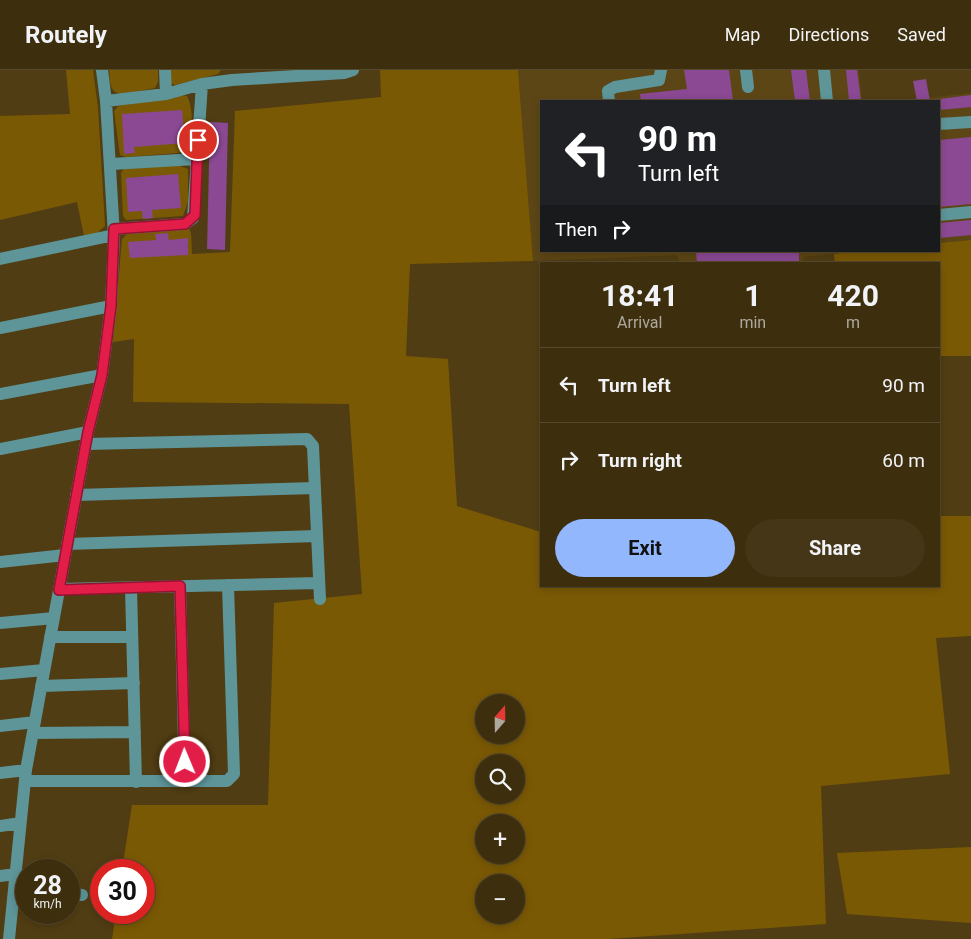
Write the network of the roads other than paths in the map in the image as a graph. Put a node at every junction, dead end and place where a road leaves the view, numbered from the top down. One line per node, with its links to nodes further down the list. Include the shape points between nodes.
1 (102, 70): 14 (street)
2 (165, 70): 11 (street)
3 (353, 70): 7 (street, via 344,73)
4 (661, 70): 12 (street, via 659,80 615,87 608,92)
5 (746, 70): 10 (street)
6 (824, 70): 13 (street)
7 (296, 72): 8 (street)
8 (232, 75): 9 (street)
9 (202, 84): 11 (street); 17 (street)
10 (748, 87)
11 (166, 94): 14 (street)
12 (609, 100)
13 (827, 100)
14 (106, 101): 18 (street)
15 (971, 122): 16 (street)
16 (940, 124)
17 (196, 159): 18 (street); 21 (street, via 195,215 191,221)
18 (111, 164): 21 (street)
19 (971, 212): 20 (street)
20 (940, 215)
21 (114, 232): 22 (street); 23 (street)
22 (0, 259)
23 (111, 306): 24 (street); 25 (street)
24 (0, 328)
25 (102, 375): 26 (street); 27 (street)
26 (0, 394)
27 (87, 438): 28 (street); 29 (street, via 306,439 313,446); 30 (street)
28 (0, 449)
29 (315, 488): 30 (street); 31 (street)
30 (76, 495): 32 (street)
31 (317, 536): 32 (street); 34 (street)
32 (66, 550): 33 (street); 38 (street)
33 (0, 562)
34 (319, 583): 35 (street); 39 (street)
35 (228, 585): 36 (street); 53 (street, via 234,774 227,781)
36 (180, 586): 37 (street); 53 (street)
37 (131, 588): 38 (street); 43 (street)
38 (59, 590): 40 (street)
39 (320, 599)
40 (54, 618): 41 (street); 42 (street)
41 (0, 623)
42 (50, 637): 43 (street); 44 (street)
43 (132, 637): 46 (street)
44 (44, 670): 45 (street); 47 (street)
45 (0, 674)
46 (134, 683): 47 (street); 50 (street)
47 (41, 686): 49 (street)
48 (0, 726): 49 (street)
49 (34, 728): 50 (street); 52 (street)
50 (135, 732): 54 (street)
51 (0, 773): 52 (street)
52 (25, 776): 54 (street); 55 (street)
53 (185, 781): 54 (street)
54 (136, 782)
55 (20, 824): 56 (street); 57 (street)
56 (0, 826)
57 (16, 859)
58 (15, 874): 59 (street)
59 (0, 876)
60 (15, 907): 61 (street)
61 (7, 933): 62 (street)
62 (19, 939)

